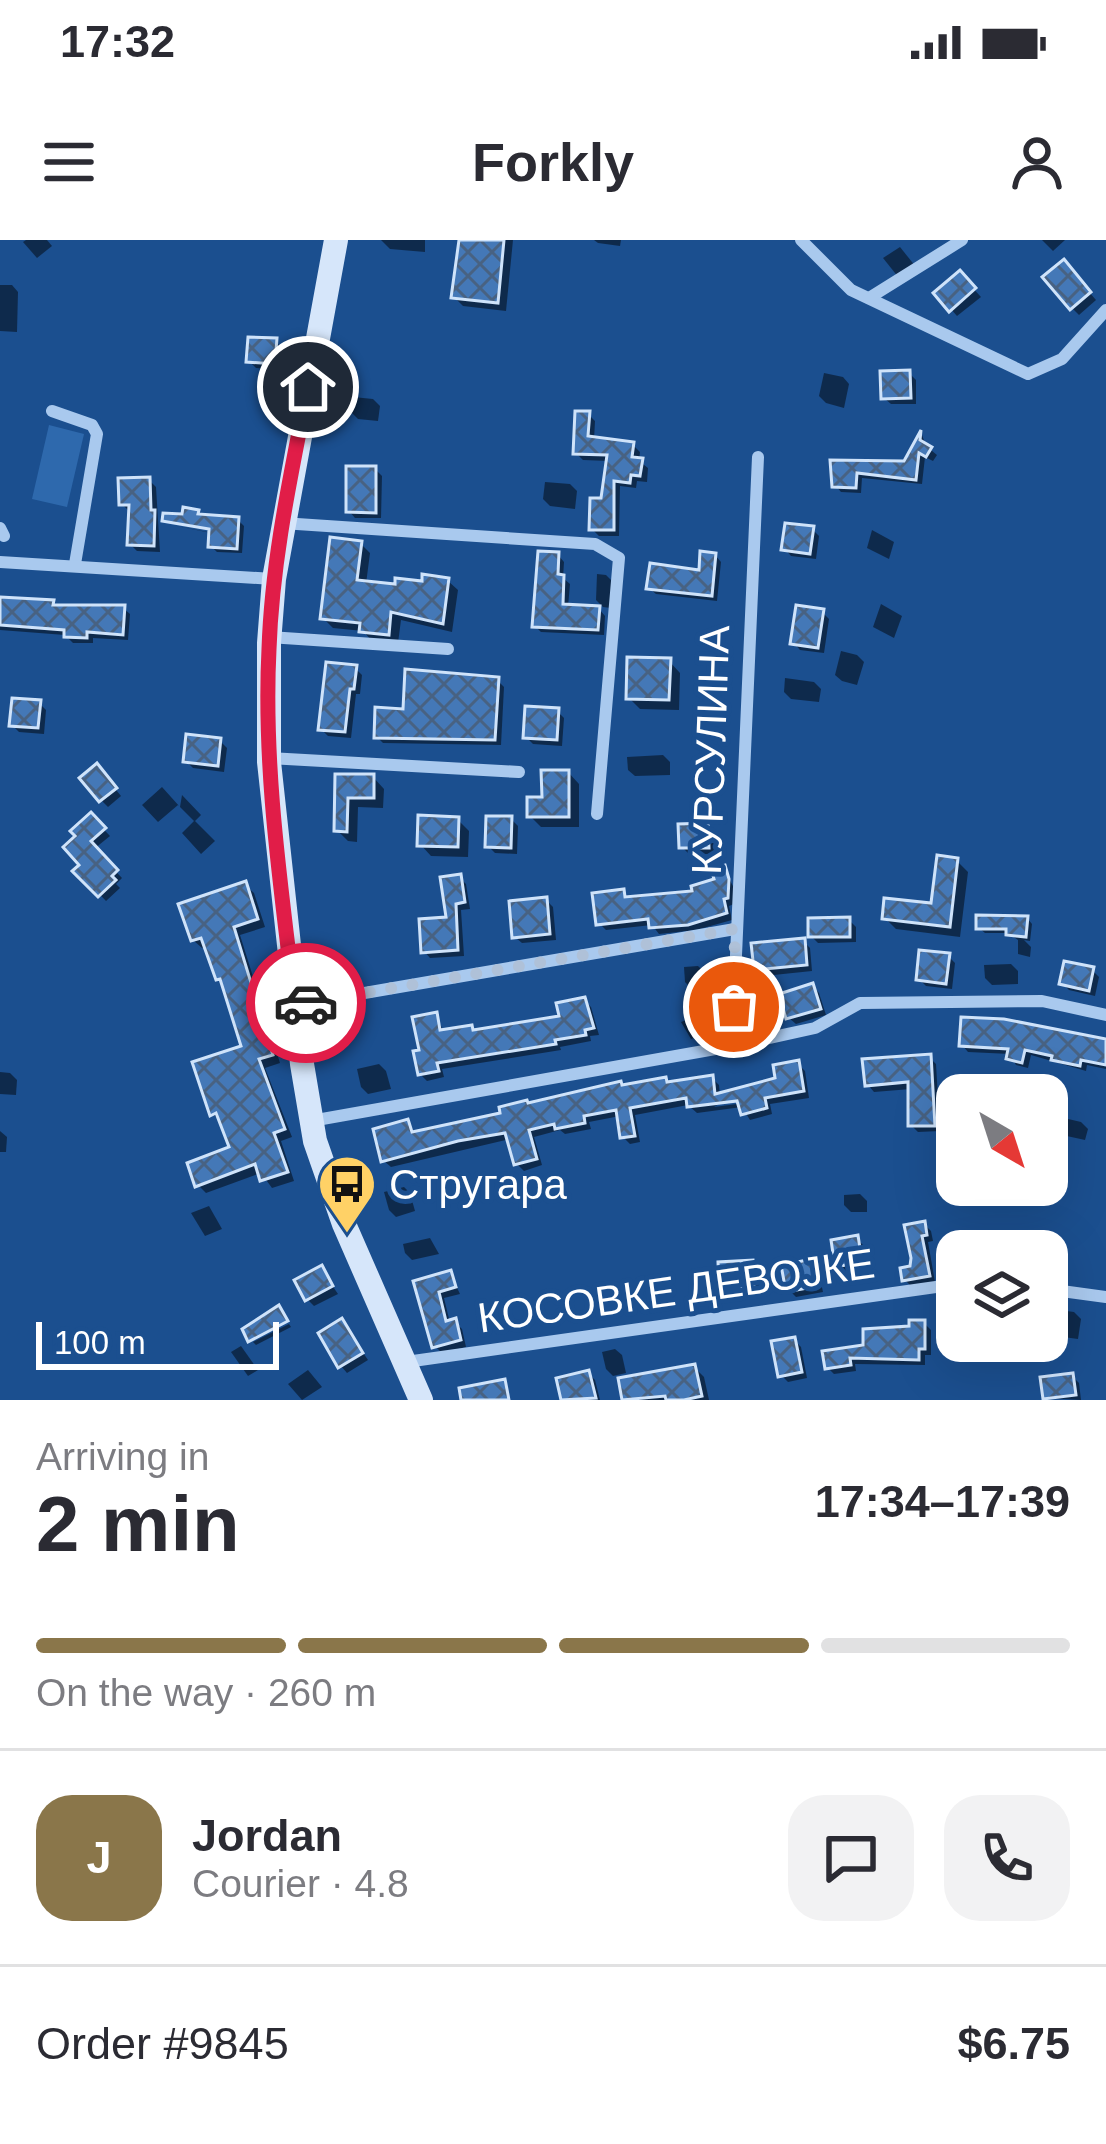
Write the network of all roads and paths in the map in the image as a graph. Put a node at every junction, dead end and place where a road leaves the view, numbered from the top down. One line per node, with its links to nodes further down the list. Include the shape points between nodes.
1 (336, 240): 8 (main road)
2 (801, 240): 4 (street)
3 (962, 240): 4 (street)
4 (869, 298): 5 (street, via 1028,374 1062,358)
5 (1106, 310)
6 (52, 411): 10 (street, via 92,424 97,434)
7 (758, 457): 17 (street, КУРСУЛИНА)
8 (282, 523): 11 (main road); 16 (street, via 595,544 619,558)
9 (0, 562): 10 (street)
10 (75, 564): 11 (street)
11 (274, 579): 12 (main road)
12 (269, 637): 13 (street); 14 (main road)
13 (448, 649)
14 (269, 758): 15 (street); 18 (main road)
15 (519, 772)
16 (597, 814)
17 (735, 929): 18 (street); 20 (street, КУРСУЛИНА)
18 (295, 1005): 21 (main road)
19 (1106, 1015): 20 (street, via 1042,1001 860,1003 814,1028)
20 (732, 1046): 21 (street)
21 (310, 1122): 25 (main road)
22 (936, 1287): 25 (street, КОСОВКЕ ДЕВОЈКЕ)
23 (1068, 1291): 24 (street)
24 (1106, 1297)
25 (404, 1362): 26 (main road)
26 (421, 1400)

